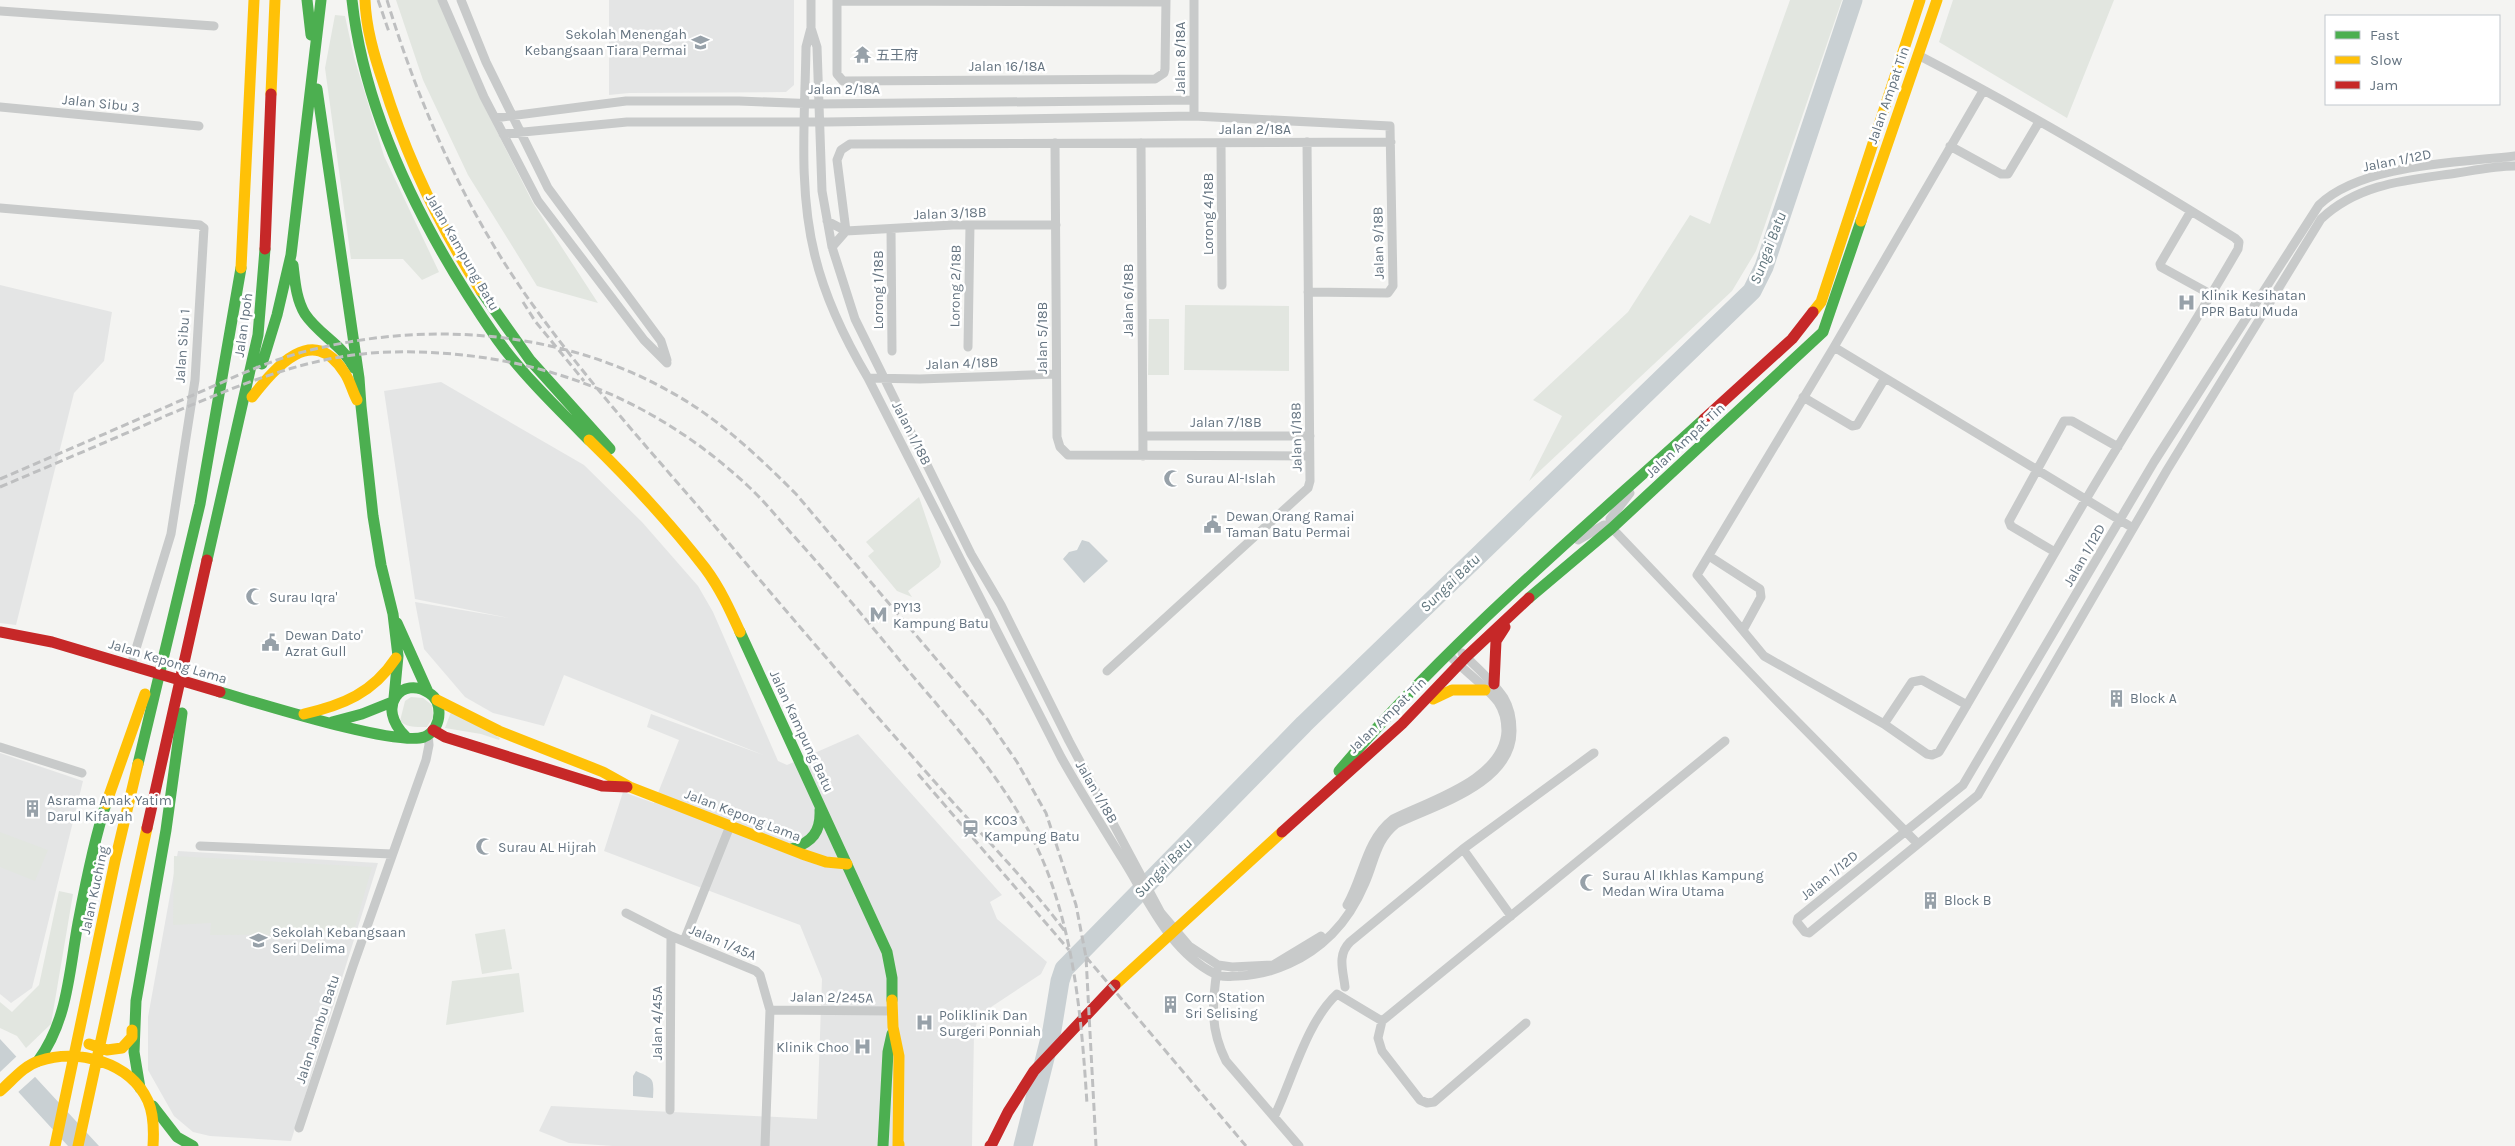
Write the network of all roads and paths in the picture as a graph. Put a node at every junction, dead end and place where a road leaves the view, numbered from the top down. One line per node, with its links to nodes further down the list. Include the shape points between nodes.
1 (254, 0): 94 (main road, Jalan Ipoh, via 242,262 200,504 167,641)
2 (275, 0): 67 (main road, Jalan Ipoh, via 264,283 258,335)
3 (307, 0): 60 (main road, via 321,125)
4 (321, 0): 50 (main road)
5 (352, 0): 75 (main road, Jalan Kampung Batu, via 355,27 376,109 421,213 498,340 558,409)
6 (365, 0): 75 (main road, Jalan Kampung Batu, via 379,69 393,113 411,160 450,241 506,328 611,451)
7 (442, 0): 27 (street)
8 (462, 0): 25 (street)
9 (811, 0): 17 (street)
10 (836, 0): 14 (street); 14 (street, Jalan 16/18A, via 836,74 843,81 1155,79 1165,69)
11 (1194, 0): 20 (street, Jalan 8/18A)
12 (1920, 0): 24 (main road, Jalan Ampat Tin)
13 (1937, 0): 18 (main road, Jalan Ampat Tin)
14 (1166, 1)
15 (0, 11): 16 (street)
16 (214, 26)
17 (811, 28): 21 (street, Jalan 1/18B, via 806,47); 22 (street, Jalan 1/18B, via 817,47)
18 (1918, 55): 19 (street); 24 (main road, via 1910,56 1906,62); 78 (main road, Jalan Ampat Tin, via 1823,332)
19 (1983, 91): 30 (street); 39 (street)
20 (1194, 100): 22 (street, Jalan 2/18A); 26 (street, Jalan 8/18A)
21 (806, 103): 22 (street, Jalan 2/18A); 25 (street, Jalan 2/18A, via 626,102); 28 (street, Jalan 1/18B)
22 (818, 104): 29 (street, Jalan 1/18B)
23 (0, 106): 31 (street, Jalan Sibu 3)
24 (1883, 108): 74 (main road, Jalan Ampat Tin, via 1821,302 1814,314 1792,339)
25 (511, 115): 27 (street, Jalan 2/18A); 32 (street)
26 (1194, 116): 29 (street); 35 (street, via 1387,125)
27 (495, 118): 33 (street)
28 (805, 122): 29 (street); 32 (street, via 628,122); 61 (street, Jalan 1/18B, via 804,170 814,255 834,310)
29 (818, 122): 44 (street, Jalan 1/18B)
30 (2039, 122): 39 (street, via 2008,174 2002,174); 43 (street)
31 (200, 126)
32 (520, 133): 33 (street); 54 (street, via 548,188)
33 (503, 134): 55 (street, via 538,202)
34 (1307, 142): 35 (street, Jalan 2/18A); 38 (street, Jalan 2/18A); 52 (street, Jalan 1/18B)
35 (1391, 142): 52 (street, Jalan 9/18B, via 1391,290 1388,293)
36 (1055, 143): 37 (street, Jalan 2/18A); 46 (street, Jalan 5/18B); 48 (street, Jalan 2/18A, via 850,144 841,150 837,160)
37 (1141, 143): 38 (street, Jalan 2/18A); 68 (street, Jalan 6/18B)
38 (1221, 143): 51 (street, Lorong 4/18B)
39 (1950, 146): 57 (street)
40 (2515, 156): 77 (street, Jalan 1/12D, via 2394,172 2352,183 2323,201 2306,222)
41 (2515, 166): 79 (street, Jalan 1/12D, via 2396,182 2356,194 2337,204 2321,219)
42 (0, 208): 90 (street, Jalan Sibu 1, via 200,225 204,228 195,380 171,534)
43 (2191, 210): 53 (street, via 2239,242); 53 (street, via 2160,264)
44 (827, 221): 48 (street); 49 (street, Jalan 1/18B)
45 (970, 225): 46 (street, Jalan 3/18B); 47 (street, Jalan 3/18B); 56 (street, Lorong 2/18B)
46 (1056, 225): 59 (street, Jalan 5/18B)
47 (891, 229): 48 (street, Jalan 3/18B); 58 (street, Lorong 1/18B)
48 (846, 230): 49 (street)
49 (832, 247): 63 (street, Jalan 1/18B, via 855,319)
50 (291, 255): 60 (main road, via 300,304 308,319 350,358); 64 (main road, via 278,316)
51 (1222, 285)
52 (1308, 292): 69 (street, Jalan 1/18B)
53 (2212, 294): 70 (street)
54 (638, 310): 55 (street); 55 (street, via 661,341 667,363)
55 (627, 319)
56 (968, 347)
57 (1834, 347): 62 (street); 65 (street)
58 (892, 351)
59 (1056, 374): 63 (street, Jalan 4/18B); 71 (street, Jalan 5/18B, via 1057,437 1060,447 1068,455)
60 (359, 378): 66 (main road)
61 (868, 378): 63 (street, Jalan 4/18B); 112 (street, Jalan 1/18B)
62 (1885, 378): 65 (street, via 1857,425 1852,426); 73 (street)
63 (884, 379): 111 (street, Jalan 1/18B, via 971,554 1001,605)
64 (252, 397): 66 (main road, via 287,357 310,349 328,355 339,366); 67 (main road)
65 (1804, 397): 82 (street)
66 (361, 406): 84 (main road, via 374,526)
67 (237, 435): 98 (main road, Jalan Ipoh, via 188,648)
68 (1143, 436): 69 (street, Jalan 7/18B); 71 (street, Jalan 6/18B)
69 (1310, 436): 72 (street, Jalan 1/18B)
70 (2118, 447): 73 (street, via 2066,420); 76 (street)
71 (1143, 456): 72 (street)
72 (1310, 456): 91 (street, Jalan 1/18B, via 1308,488)
73 (2037, 471): 76 (street); 80 (street, via 2009,523)
74 (1645, 472): 78 (street, via 1610,519); 81 (main road, Jalan Ampat Tin)
75 (625, 475): 113 (main road, Jalan Kampung Batu, via 718,586)
76 (2086, 499): 77 (street); 80 (street)
77 (2120, 520): 79 (street); 117 (street, Jalan 1/12D, via 1963,785)
78 (1612, 528): 81 (street, via 1608,524 1600,527); 83 (main road, Jalan Ampat Tin); 117 (street)
79 (2133, 528): 118 (street, Jalan 1/12D, via 1978,795)
80 (2055, 552): 97 (street)
81 (1555, 555): 87 (main road, Jalan Ampat Tin)
82 (1708, 556): 85 (street, via 1697,575); 85 (street, via 1760,589 1761,597)
83 (1538, 590): 89 (main road, Jalan Ampat Tin); 92 (main road, via 1499,634)
84 (393, 614): 88 (main road); 93 (main road)
85 (1742, 630): 102 (street, via 1764,656)
86 (0, 632): 90 (main road, Jalan Kepong Lama, via 19,634)
87 (1452, 650): 89 (street, Jalan 1/18B); 114 (main road, Jalan Ampat Tin, via 1366,739)
88 (398, 656): 95 (main road); 99 (main road, via 385,677 367,691 336,707)
89 (1463, 661): 92 (street, Jalan 1/18B); 101 (main road, Jalan Ampat Tin)
90 (131, 665): 99 (main road, Jalan Kepong Lama)
91 (1106, 671)
92 (1489, 687): 101 (main road, via 1449,689); 130 (street, Jalan 1/18B, via 1505,719 1505,742 1494,761 1470,782 1392,819 1382,827 1370,845 1349,904 1314,941 1273,965 1246,968); 131 (street, Jalan 1/18B, via 1508,706 1512,725 1511,744 1498,766 1473,788 1396,824 1387,832 1376,848 1366,882 1354,906 1330,936 1314,948 1272,972)
93 (428, 692): 95 (main road, via 415,688 402,691); 96 (main road)
94 (149, 697): 129 (main road, via 104,811 78,924); 147 (main road, Jalan Kuching)
95 (393, 700): 100 (main road, via 362,714); 104 (main road, via 389,714 392,724)
96 (437, 700): 103 (main road, via 439,721); 110 (main road, Jalan Kepong Lama, via 499,731 603,772)
97 (1967, 705): 102 (street, via 1917,680 1912,682); 102 (street, via 1939,752 1932,755)
98 (179, 706): 135 (main road, via 166,830); 148 (main road, via 129,909)
99 (301, 715): 100 (main road, Jalan Kepong Lama)
100 (327, 723): 104 (main road, Jalan Kepong Lama)
101 (1402, 724): 114 (main road, Jalan Ampat Tin)
102 (1884, 724)
103 (431, 732): 104 (main road, via 420,738); 108 (street, Jalan Jambu Batu); 110 (main road, Jalan Kepong Lama, via 602,786)
104 (406, 737): 108 (street, via 418,743)
105 (1724, 741): 126 (street)
106 (0, 747): 109 (street)
107 (1594, 753): 120 (street)
108 (426, 760): 122 (street, Jalan Jambu Batu)
109 (82, 773)
110 (630, 787): 116 (main road, Jalan Kepong Lama)
111 (1101, 800): 112 (street); 115 (street); 125 (street, Jalan 1/18B)
112 (1087, 804): 115 (street, Jalan 1/18B)
113 (820, 807): 121 (main road, via 821,820 816,836); 123 (main road, Jalan Kampung Batu)
114 (1309, 808): 153 (main road, Jalan Ampat Tin, via 1072,1028 1034,1072)
115 (1093, 814): 125 (street, Jalan 1/18B)
116 (730, 826): 121 (main road, Jalan Kepong Lama); 128 (street)
117 (1906, 830): 118 (street); 118 (street, Jalan 1/12D, via 1798,918 1797,922 1805,932 1809,933)
118 (1918, 844)
119 (200, 846): 122 (street)
120 (1463, 849): 126 (street); 132 (street, via 1343,949 1341,959)
121 (792, 850): 123 (main road, Jalan Kepong Lama, via 826,862)
122 (392, 854): 145 (street, Jalan Jambu Batu)
123 (846, 864): 134 (main road, Jalan Kampung Batu, via 887,952)
124 (626, 913): 127 (street, Jalan 1/45A)
125 (1158, 915): 130 (street, Jalan 1/18B, via 1189,946); 131 (street, Jalan 1/18B, via 1183,950)
126 (1510, 916): 136 (street)
127 (671, 936): 128 (street, Jalan 1/45A); 143 (street, Jalan 4/45A)
128 (684, 941): 133 (street, Jalan 1/45A, via 756,971 763,981)
129 (74, 965): 135 (main road, via 70,1026 75,1038 100,1048 118,1049 132,1037); 139 (main road, via 57,1028 49,1046)
130 (1218, 965): 131 (street)
131 (1216, 975): 144 (street, via 1213,1013 1219,1047 1226,1061)
132 (1345, 987)
133 (770, 1010): 134 (street, Jalan 2/245A); 151 (street, Jalan 1/45A)
134 (893, 1011): 138 (main road, Jalan Kampung Batu)
135 (134, 1021): 140 (main road, via 134,1052)
136 (1382, 1021): 137 (street, via 1378,1038 1382,1051 1420,1100 1427,1103 1434,1102); 144 (street, via 1338,994 1315,1021)
137 (1526, 1022)
138 (893, 1027): 146 (main road, Jalan Kampung Batu, via 899,1056); 152 (main road, Jalan Kampung Batu, via 888,1052)
139 (34, 1064): 140 (main road, via 70,1056 89,1057 116,1068); 141 (main road)
140 (140, 1088): 142 (main road)
141 (0, 1093)
142 (148, 1100): 149 (main road, via 153,1121); 150 (main road, via 166,1126)
143 (670, 1110)
144 (1274, 1117): 154 (street)
145 (299, 1128)
146 (899, 1145)
147 (55, 1146)
148 (78, 1146)
149 (153, 1146)
150 (193, 1146)
151 (765, 1146)
152 (883, 1146)
153 (991, 1146)
154 (1299, 1146)

